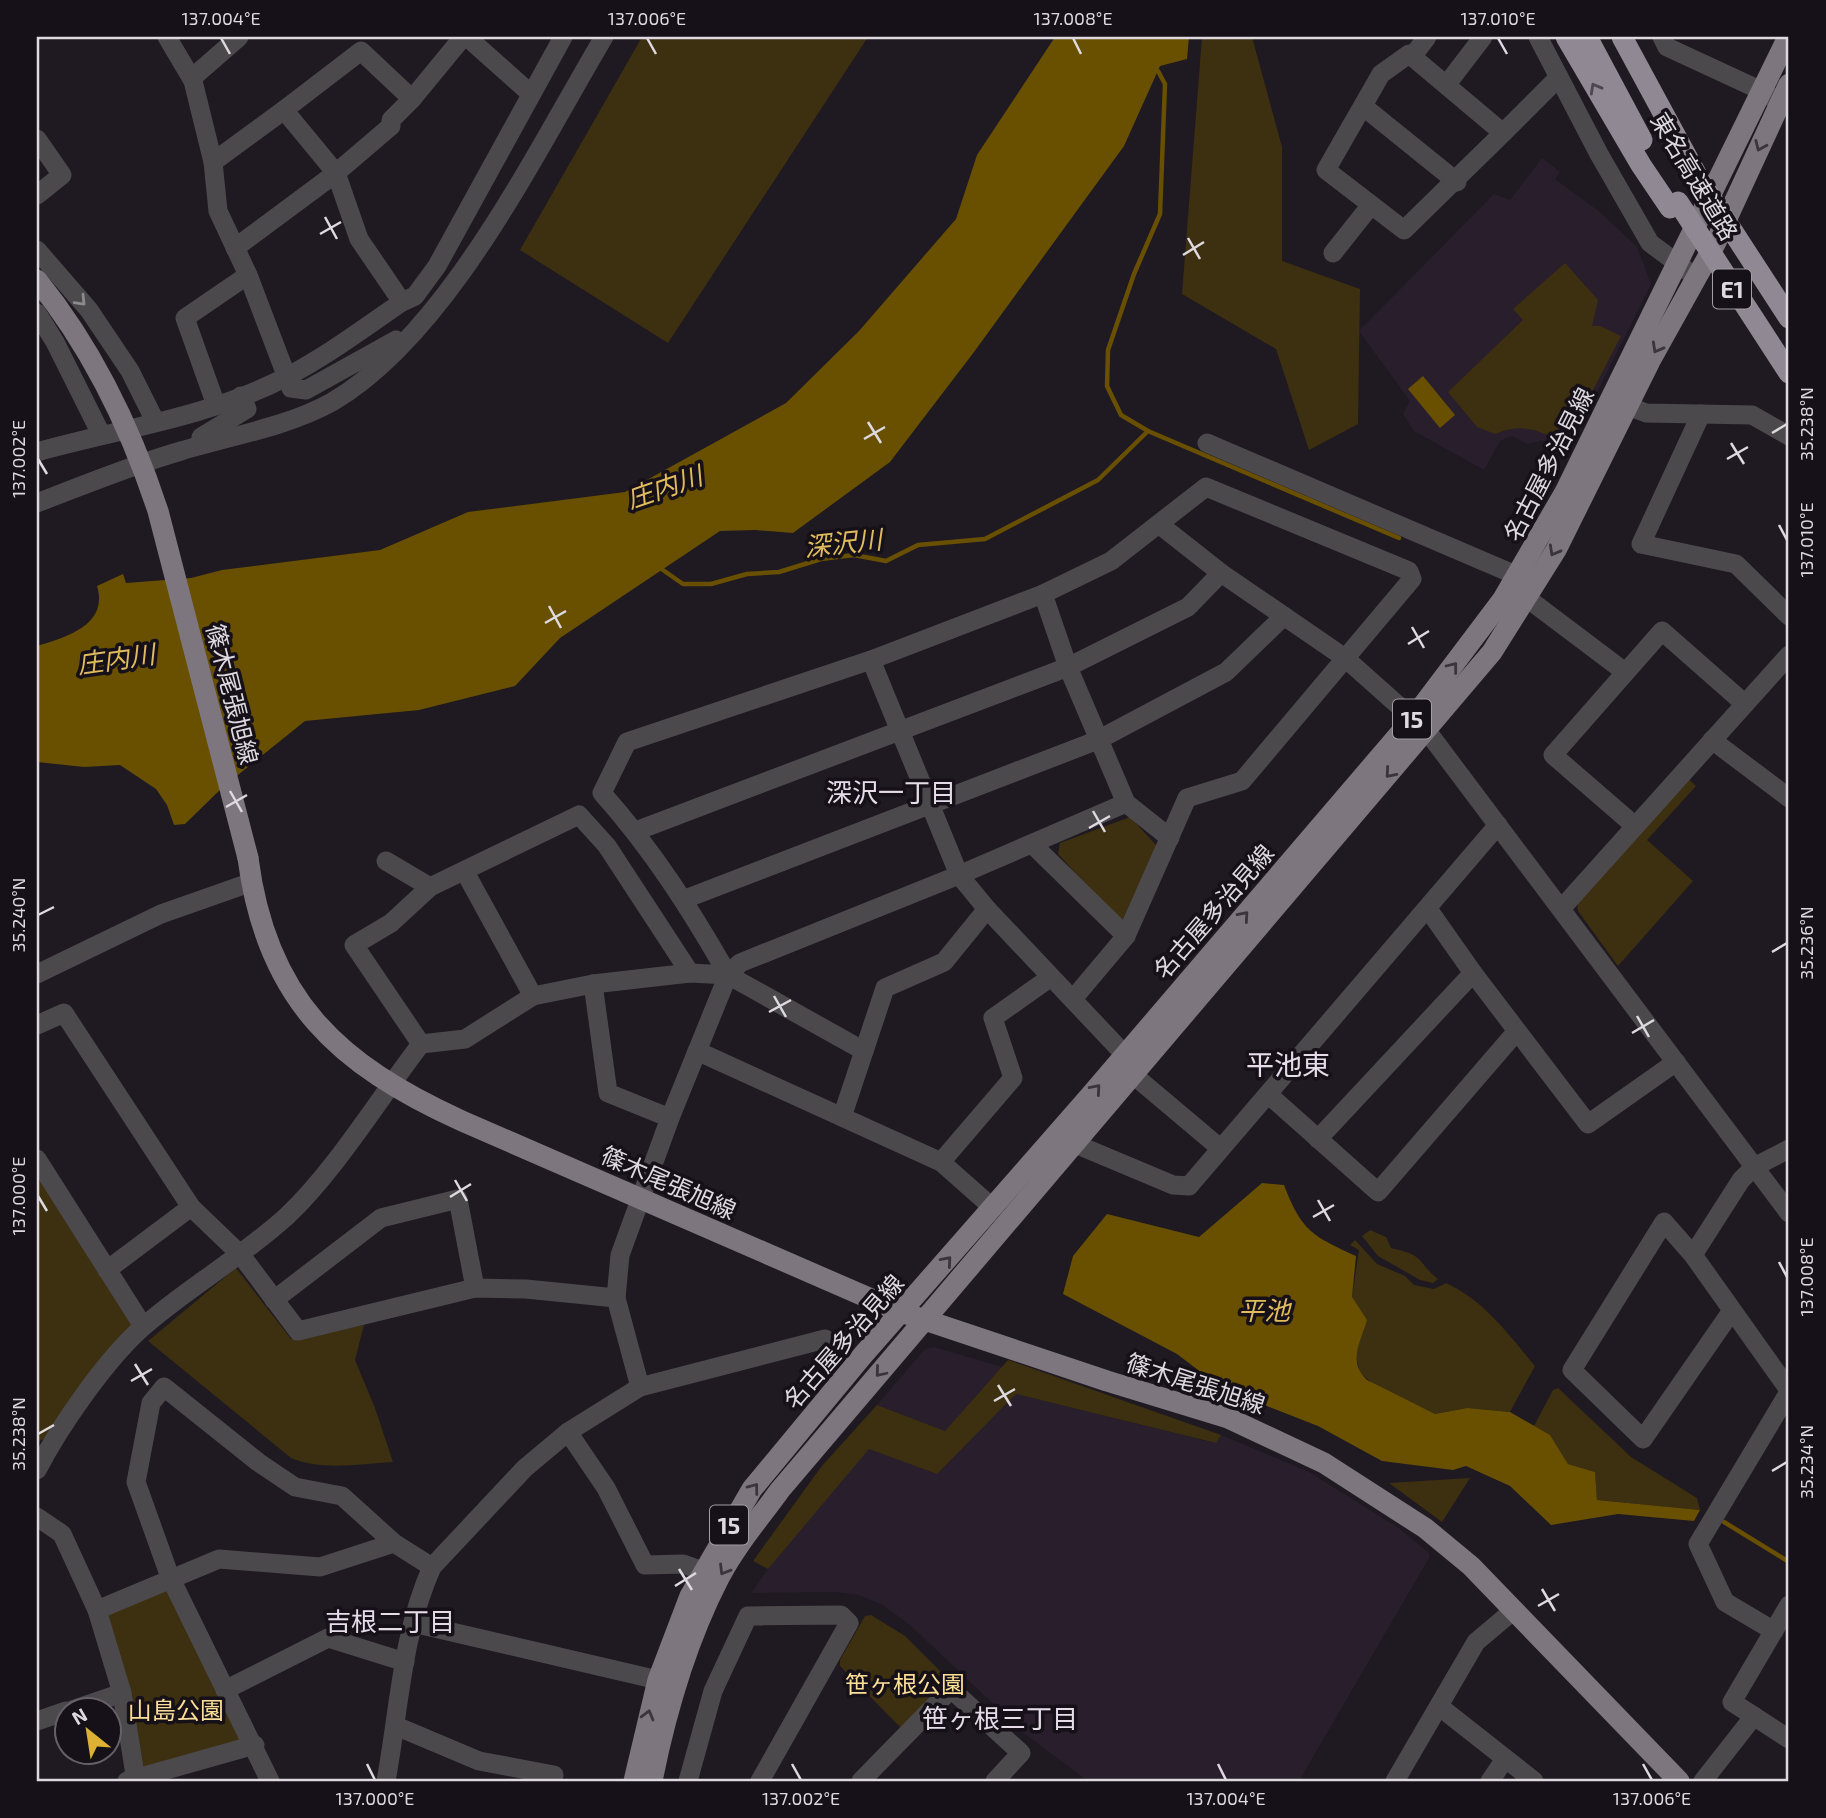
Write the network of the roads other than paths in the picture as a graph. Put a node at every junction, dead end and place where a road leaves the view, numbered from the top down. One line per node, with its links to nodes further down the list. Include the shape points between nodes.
1 (167, 37): 18 (street)
2 (239, 37): 18 (street)
3 (465, 37): 21 (street); 23 (street)
4 (563, 37): 21 (street)
5 (604, 37): 44 (street, via 480,246)
6 (1427, 37): 16 (street)
7 (1482, 37): 19 (street)
8 (1538, 37): 17 (street)
9 (1566, 37): 33 (highway, one-way to 9, via 1641,165)
10 (1587, 37): 33 (highway, 東名高速道路)
11 (1622, 37): 20 (highway, 東名高速道路 / E1)
12 (1628, 37): 20 (highway)
13 (1662, 37): 22 (street, via 1667,47)
14 (1788, 37): 22 (main road, 名古屋多治見線 / 15)
15 (366, 44): 23 (street); 25 (street)
16 (1412, 57): 19 (street); 24 (street, via 1409,54 1381,74)
17 (1559, 77): 26 (street); 37 (street, via 1650,243)
18 (192, 78): 28 (street)
19 (1447, 84): 26 (street)
20 (1649, 89): 43 (highway, 東名高速道路 / E1, bridge, via 1700,181)
21 (531, 94): 41 (street, via 437,266 415,296)
22 (1780, 96): 37 (main road, 名古屋多治見線 / 15); 39 (main road, 名古屋多治見線 / 15, one-way to 39, via 1738,197)
23 (412, 99): 29 (street, via 391,120 391,126)
24 (1364, 107): 30 (street); 32 (street, via 1326,170)
25 (284, 110): 28 (street); 29 (street)
26 (1503, 133): 30 (street)
27 (37, 139): 31 (street, via 62,175)
28 (213, 162): 34 (street, via 218,211)
29 (336, 173): 34 (street); 41 (street, via 359,239)
30 (1457, 182): 32 (street, via 1404,230)
31 (37, 195)
32 (1371, 205): 36 (street)
33 (1674, 205): 45 (highway, E1, bridge)
34 (235, 248): 38 (street)
35 (37, 250): 51 (street, one-way to 51, via 89,310 130,371)
36 (1333, 253)
37 (1677, 263): 39 (street); 60 (main road, 名古屋多治見線 / 15, via 1565,492)
38 (247, 275): 46 (street); 48 (street, via 185,317)
39 (1697, 278): 49 (main road, 名古屋多治見線 / 15, one-way to 49)
40 (37, 280): 86 (main road, 篠木尾張旭線, bridge, via 103,382 141,461 162,523)
41 (402, 302): 46 (street)
42 (37, 313): 52 (street)
43 (1789, 318)
44 (413, 334): 46 (street, via 306,390 292,388); 56 (street, via 372,373 331,402 306,414)
45 (1789, 373)
46 (285, 378): 47 (street)
47 (241, 396): 48 (street); 56 (street, via 247,409)
48 (216, 405): 51 (street)
49 (1628, 406): 50 (street, via 1646,413); 62 (main road, 名古屋多治見線 / 15, one-way to 62)
50 (1701, 414): 53 (street, via 1752,415); 63 (street, via 1641,544 1736,564)
51 (155, 421): 52 (street)
52 (101, 434): 55 (street)
53 (1789, 436)
54 (1207, 443): 60 (street)
55 (37, 452)
56 (177, 452): 57 (street)
57 (37, 503)
58 (1160, 525): 59 (street); 61 (street, via 1111,561); 66 (street, via 1206,487 1409,571 1412,579)
59 (1221, 573): 64 (street); 68 (street, via 1188,607)
60 (1518, 576): 71 (main road, 名古屋多治見線 / 15, one-way to 60)
61 (1043, 594): 67 (street); 68 (street)
62 (1527, 598): 69 (street); 71 (main road, 名古屋多治見線 / 15, via 1492,652)
63 (1789, 615)
64 (1284, 616): 66 (street); 73 (street, via 1226,672)
65 (1789, 655): 70 (street)
66 (1345, 658): 71 (street); 81 (street, via 1242,781 1187,798)
67 (871, 660): 72 (street); 80 (street, via 627,742 602,793)
68 (1068, 667): 72 (street); 73 (street)
69 (1625, 672): 70 (street, via 1662,631); 79 (street, via 1553,755)
70 (1745, 704): 74 (street)
71 (1420, 724): 78 (street); 107 (main road, 名古屋多治見線 / 15)
72 (901, 732): 77 (street); 80 (street)
73 (1098, 740): 76 (street); 77 (street)
74 (1712, 740): 75 (street); 79 (street)
75 (1789, 798)
76 (1126, 803): 81 (street); 82 (street)
77 (928, 805): 85 (street); 88 (street)
78 (1498, 825): 89 (street); 91 (street)
79 (1634, 826): 91 (street)
80 (636, 831): 88 (street)
81 (1170, 838): 92 (street)
82 (1032, 844): 85 (street); 92 (street)
83 (386, 861): 87 (street)
84 (465, 872): 87 (street); 93 (street, via 579,815 607,846); 99 (street)
85 (959, 875): 90 (street); 96 (street, via 740,962)
86 (251, 883): 95 (street, via 161,914); 108 (main road, 篠木尾張旭線, via 274,957 294,993 340,1047)
87 (430, 887): 103 (street, via 391,923 354,945)
88 (684, 899): 96 (street)
89 (1428, 908): 94 (street); 109 (street)
90 (986, 909): 97 (street); 105 (street, via 944,962 885,988)
91 (1561, 909): 106 (street)
92 (1126, 936): 100 (street)
93 (690, 973): 96 (street); 98 (street)
94 (1472, 973): 102 (street); 112 (street)
95 (37, 974)
96 (728, 975): 104 (street); 105 (street)
97 (1051, 977): 100 (street); 117 (street, via 993,1018 1013,1078)
98 (593, 984): 99 (street); 111 (street, via 608,1093)
99 (533, 996): 103 (street, via 465,1039)
100 (1073, 999): 107 (street)
101 (37, 1025): 120 (street, via 64,1013)
102 (1517, 1031): 106 (street, via 1588,1124); 112 (street, via 1378,1192)
103 (421, 1044): 108 (street)
104 (697, 1051): 110 (street); 111 (street)
105 (864, 1051): 110 (street)
106 (1676, 1062): 118 (street)
107 (1128, 1064): 113 (main road, 名古屋多治見線 / 15); 114 (street); 121 (main road, 名古屋多治見線 / 15, one-way to 107)
108 (390, 1084): 119 (main road, 篠木尾張旭線, via 431,1107); 123 (street, via 314,1186)
109 (1269, 1095): 112 (street); 114 (street)
110 (842, 1116): 117 (street)
111 (670, 1118): 119 (street)
112 (1318, 1139)
113 (1073, 1143): 114 (street, via 1173,1185 1189,1186); 131 (main road, 名古屋多治見線 / 15)
114 (1220, 1148)
115 (1789, 1149): 118 (street)
116 (37, 1159): 125 (street)
117 (941, 1162): 121 (street)
118 (1754, 1167): 122 (street); 124 (street)
119 (642, 1199): 127 (street, via 620,1255); 129 (main road, 篠木尾張旭線)
120 (191, 1207): 123 (street); 125 (street)
121 (993, 1208): 129 (main road, 名古屋多治見線 / 15, one-way to 121)
122 (1789, 1213)
123 (241, 1255): 128 (street); 132 (street)
124 (1693, 1255): 130 (street); 130 (street, via 1664,1222 1572,1370 1643,1439)
125 (107, 1270): 132 (street)
126 (475, 1288): 127 (street); 128 (street, via 298,1331); 128 (street, via 458,1199 381,1218)
127 (616, 1298): 134 (street)
128 (274, 1300)
129 (901, 1312): 131 (main road, 篠木尾張旭線); 141 (main road, 名古屋多治見線 / 15, one-way to 129, via 752,1489)
130 (1731, 1312): 135 (street)
131 (924, 1320): 145 (main road, 篠木尾張旭線, via 1248,1425 1324,1463 1425,1528); 164 (main road, 名古屋多治見線 / 15, one-way to 164, via 779,1490 719,1579 678,1674)
132 (144, 1326): 137 (street, via 86,1394)
133 (825, 1339): 134 (street)
134 (640, 1387): 136 (street)
135 (1789, 1391): 147 (street, via 1698,1544 1725,1602)
136 (568, 1432): 140 (street, via 525,1468); 141 (street, via 607,1488 645,1565 683,1564)
137 (39, 1461)
138 (37, 1517): 144 (street, via 62,1534)
139 (394, 1543): 140 (street); 142 (street, via 320,1567 219,1559); 142 (street, via 342,1496 295,1487 164,1387 151,1403 136,1482)
140 (432, 1567): 146 (street)
141 (703, 1571): 149 (main road, 名古屋多治見線 / 15)
142 (170, 1577): 144 (street); 150 (street)
143 (1789, 1605): 147 (street)
144 (97, 1610): 151 (street)
145 (1514, 1610): 153 (street, via 1476,1642); 172 (main road, 篠木尾張旭線)
146 (414, 1623): 148 (street); 149 (street)
147 (1774, 1630): 154 (street, via 1732,1702)
148 (405, 1662): 150 (street, via 328,1638); 155 (street)
149 (658, 1680): 163 (main road, 名古屋多治見線 / 15, one-way to 149)
150 (225, 1690): 157 (street)
151 (122, 1693): 152 (street); 159 (street)
152 (113, 1696)
153 (1440, 1707): 158 (street); 169 (street)
154 (1754, 1716): 156 (street); 173 (street)
155 (396, 1726): 161 (street); 162 (street, via 479,1761 554,1775)
156 (1789, 1739)
157 (255, 1745): 159 (street); 160 (street)
158 (1505, 1759): 170 (street); 171 (street)
159 (133, 1781)
160 (270, 1781)
161 (386, 1781)
162 (553, 1781)
163 (634, 1781)
164 (652, 1781)
165 (688, 1781): 166 (street, via 713,1691 748,1616 841,1615 849,1623)
166 (760, 1781)
167 (860, 1781): 168 (street, via 951,1689 1021,1753)
168 (995, 1781)
169 (1395, 1781)
170 (1490, 1781)
171 (1534, 1781)
172 (1679, 1781)
173 (1703, 1781)

